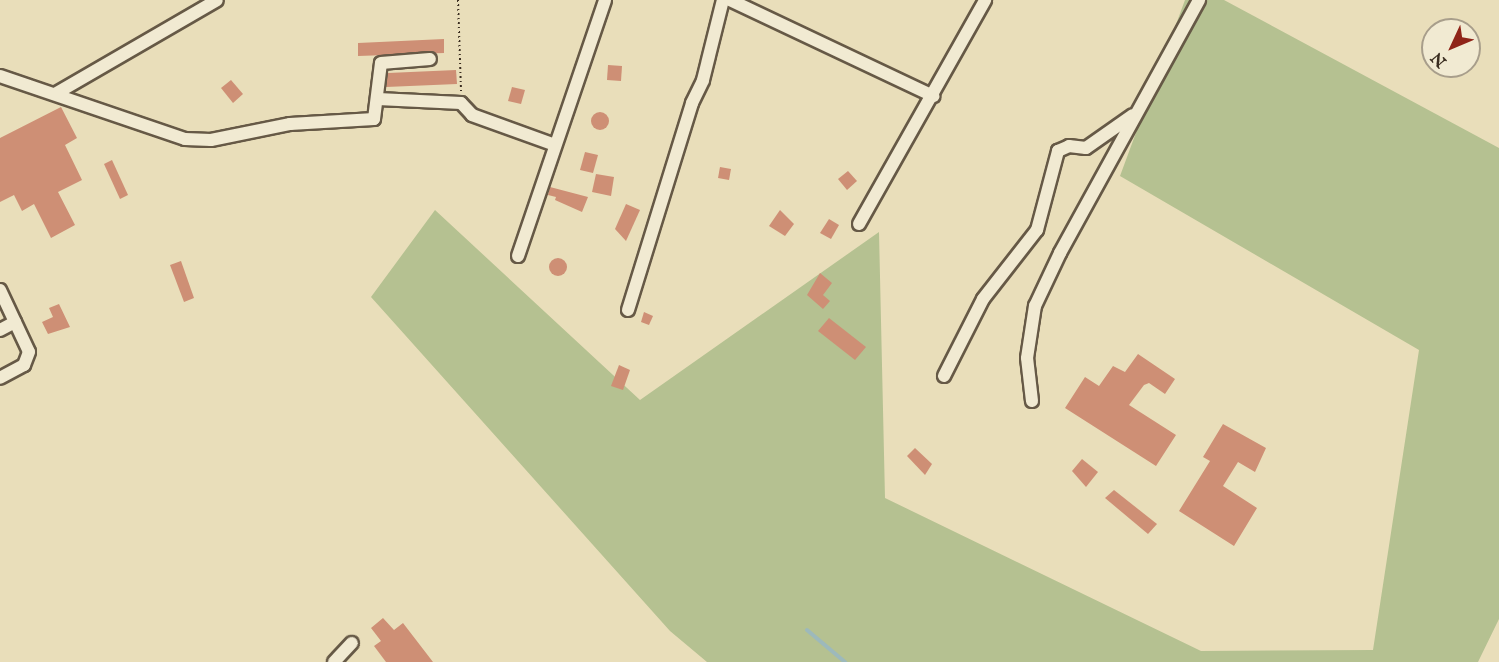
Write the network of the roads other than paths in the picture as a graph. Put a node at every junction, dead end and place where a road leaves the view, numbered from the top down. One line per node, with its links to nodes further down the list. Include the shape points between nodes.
1 (218, 0): 9 (street)
2 (605, 0): 13 (street)
3 (723, 0): 17 (street, via 703,80 692,103)
4 (730, 0): 10 (street)
5 (985, 0): 10 (street)
6 (1199, 0): 12 (street)
7 (430, 59): 11 (street, via 381,63)
8 (0, 76): 9 (street)
9 (55, 94): 11 (street, via 185,139 211,140 290,124 374,119)
10 (933, 96): 14 (street)
11 (378, 99): 13 (street, via 461,104 472,115)
12 (1134, 115): 20 (street, via 1086,148 1069,146 1058,151 1036,230 982,299); 22 (street, via 1035,306 1027,358)
13 (555, 145): 15 (street)
14 (859, 224)
15 (518, 256)
16 (0, 290): 18 (street)
17 (628, 310)
18 (15, 322): 19 (street); 21 (street, via 29,352 28,359)
19 (0, 330)
20 (944, 376)
21 (0, 378)
22 (1032, 401)
23 (352, 643): 24 (street)
24 (334, 662)

